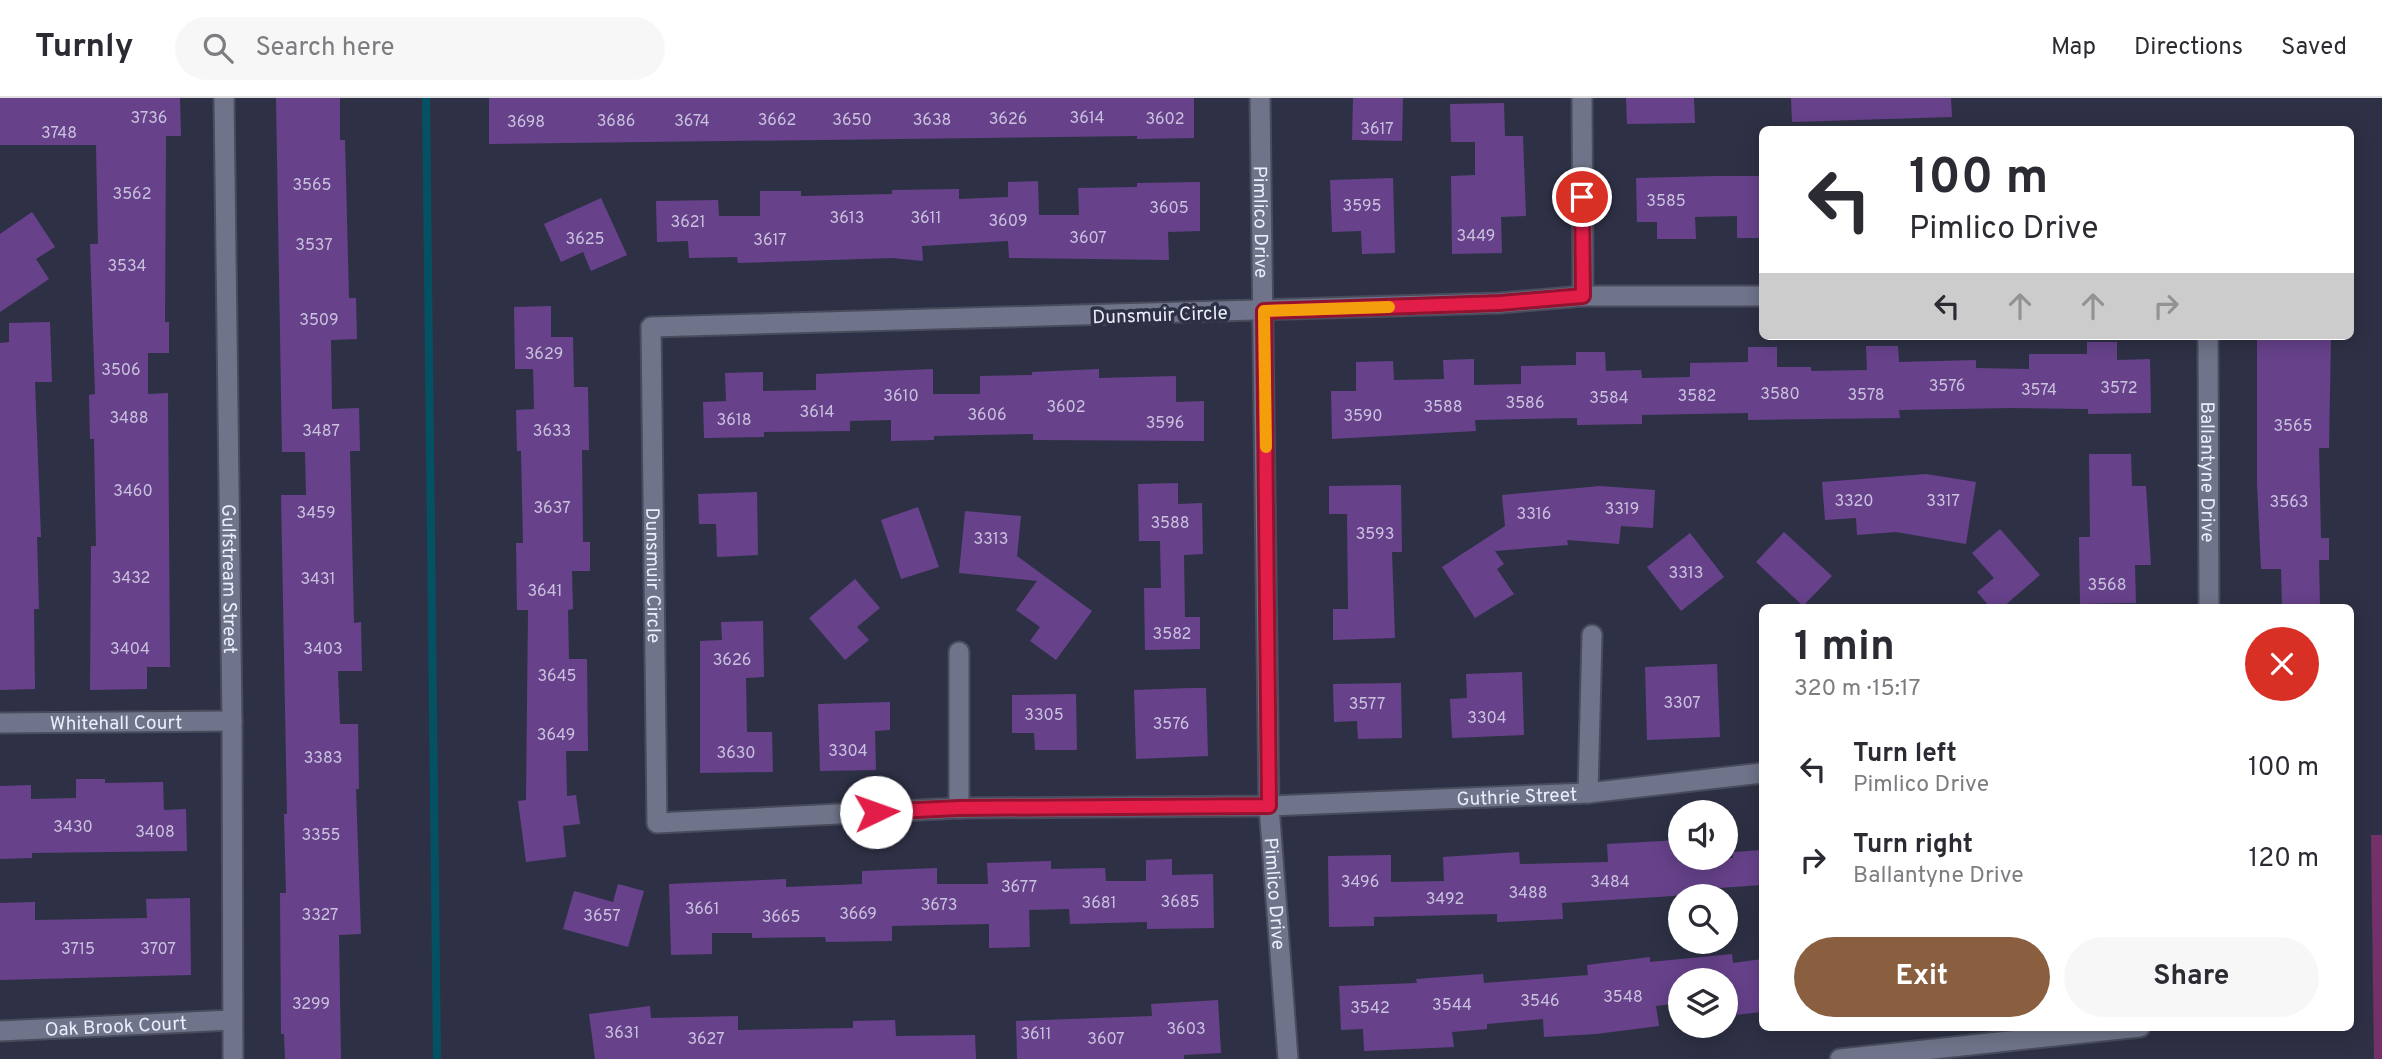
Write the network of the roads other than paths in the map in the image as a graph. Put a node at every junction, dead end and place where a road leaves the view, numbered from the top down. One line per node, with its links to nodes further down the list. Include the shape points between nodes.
1 (224, 98): 11 (street, Gulfstream Street)
2 (1260, 98): 6 (street, Pimlico Drive)
3 (1582, 98): 4 (street)
4 (1583, 296): 5 (street); 6 (street)
5 (1759, 296)
6 (1264, 311): 15 (street, Pimlico Drive); 16 (street, Dunsmuir Circle, via 652,327 657,823)
7 (2208, 340): 8 (street, Ballantyne Drive)
8 (2209, 604)
9 (1592, 635): 14 (street)
10 (959, 652): 16 (street)
11 (232, 721): 12 (street, Whitehall Court); 17 (street, Gulfstream Street)
12 (0, 723)
13 (1759, 773): 14 (street, Guthrie Street)
14 (1588, 793): 15 (street, Guthrie Street)
15 (1269, 806): 16 (street, Dunsmuir Circle); 21 (street, Pimlico Drive)
16 (959, 808)
17 (232, 1020): 18 (street, Oak Brook Court); 20 (street, Gulfstream Street)
18 (0, 1031)
19 (2102, 1031): 22 (street)
20 (233, 1059)
21 (1288, 1059)
22 (1840, 1059)

